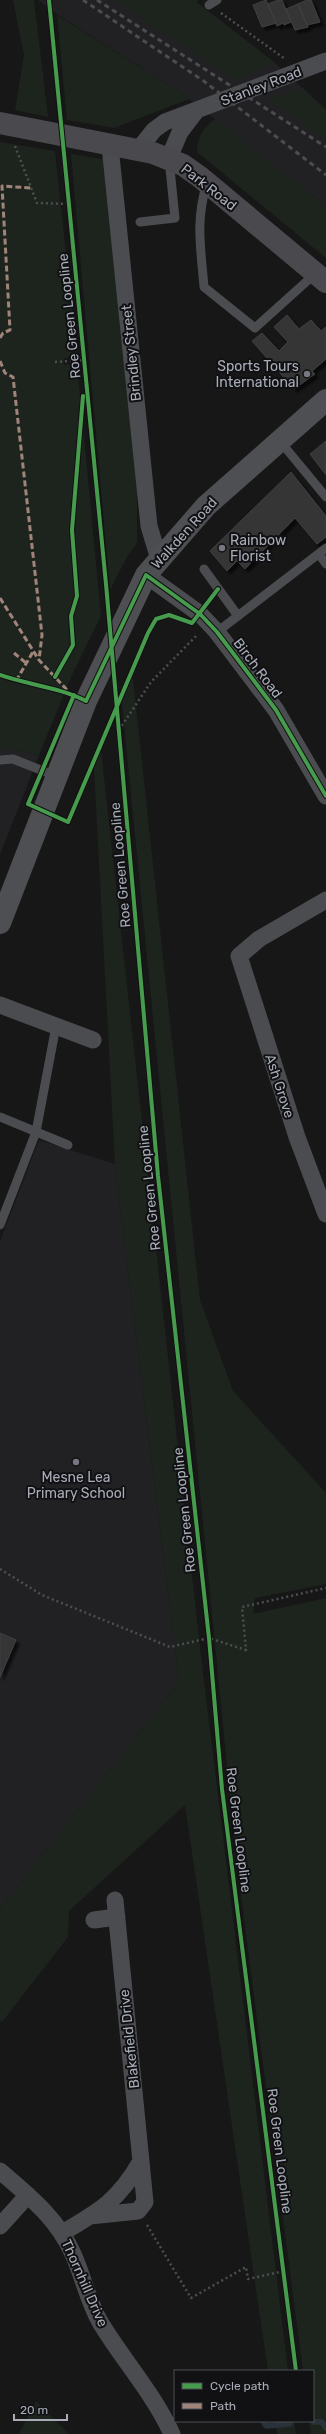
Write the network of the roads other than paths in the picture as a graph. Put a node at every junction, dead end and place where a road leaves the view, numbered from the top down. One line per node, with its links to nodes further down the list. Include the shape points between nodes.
1 (218, 0): 2 (lane)
2 (209, 5)
3 (326, 61): 4 (street, Stanley Road)
4 (196, 111): 7 (street, Stanley Road, via 165,122 154,130); 8 (street, via 180,132)
5 (3, 123): 6 (street, Park Road)
6 (110, 146): 7 (street, Park Road); 17 (street, Brindley Street)
7 (138, 150): 8 (street, Park Road)
8 (169, 158): 9 (street, Park Road); 10 (lane, via 175,218)
9 (207, 183): 11 (street, Park Road); 11 (lane, via 200,204 199,219 204,287 255,328)
10 (140, 222)
11 (321, 277)
12 (326, 400): 13 (main road, Walkden Road)
13 (280, 440): 14 (lane); 17 (main road, Walkden Road, via 206,506)
14 (326, 497)
15 (322, 551): 16 (lane); 19 (lane)
16 (326, 564)
17 (153, 567): 20 (street, Birch Road); 22 (main road, Walkden Road, via 130,608 86,701)
18 (204, 569): 19 (lane)
19 (238, 616): 20 (lane)
20 (213, 628): 23 (street, Birch Road, via 276,710)
21 (0, 760): 22 (lane, via 13,759)
22 (56, 776): 25 (main road, Walkden Road)
23 (326, 796)
24 (326, 900): 32 (street, Ash Grove, via 258,939 239,956 297,1138)
25 (0, 923)
26 (0, 1005): 27 (street)
27 (56, 1026): 28 (street); 30 (lane)
28 (93, 1040)
29 (0, 1117): 30 (lane)
30 (36, 1132): 31 (lane); 33 (lane)
31 (68, 1145)
32 (326, 1214)
33 (0, 1225)
34 (115, 1900): 35 (street, Blakefield Drive)
35 (117, 1917): 36 (street); 37 (street, Blakefield Drive)
36 (94, 1920)
37 (141, 2161): 40 (street, via 128,2184 112,2201); 40 (street, Blakefield Drive, via 145,2202 138,2211)
38 (0, 2171): 39 (street, Thornhill Drive)
39 (28, 2195): 41 (street); 42 (street, Thornhill Drive, via 55,2222)
40 (90, 2216): 42 (street)
41 (0, 2226)
42 (62, 2233): 43 (street, Thornhill Drive, via 73,2254 97,2317 115,2347 157,2404)
43 (172, 2434)

